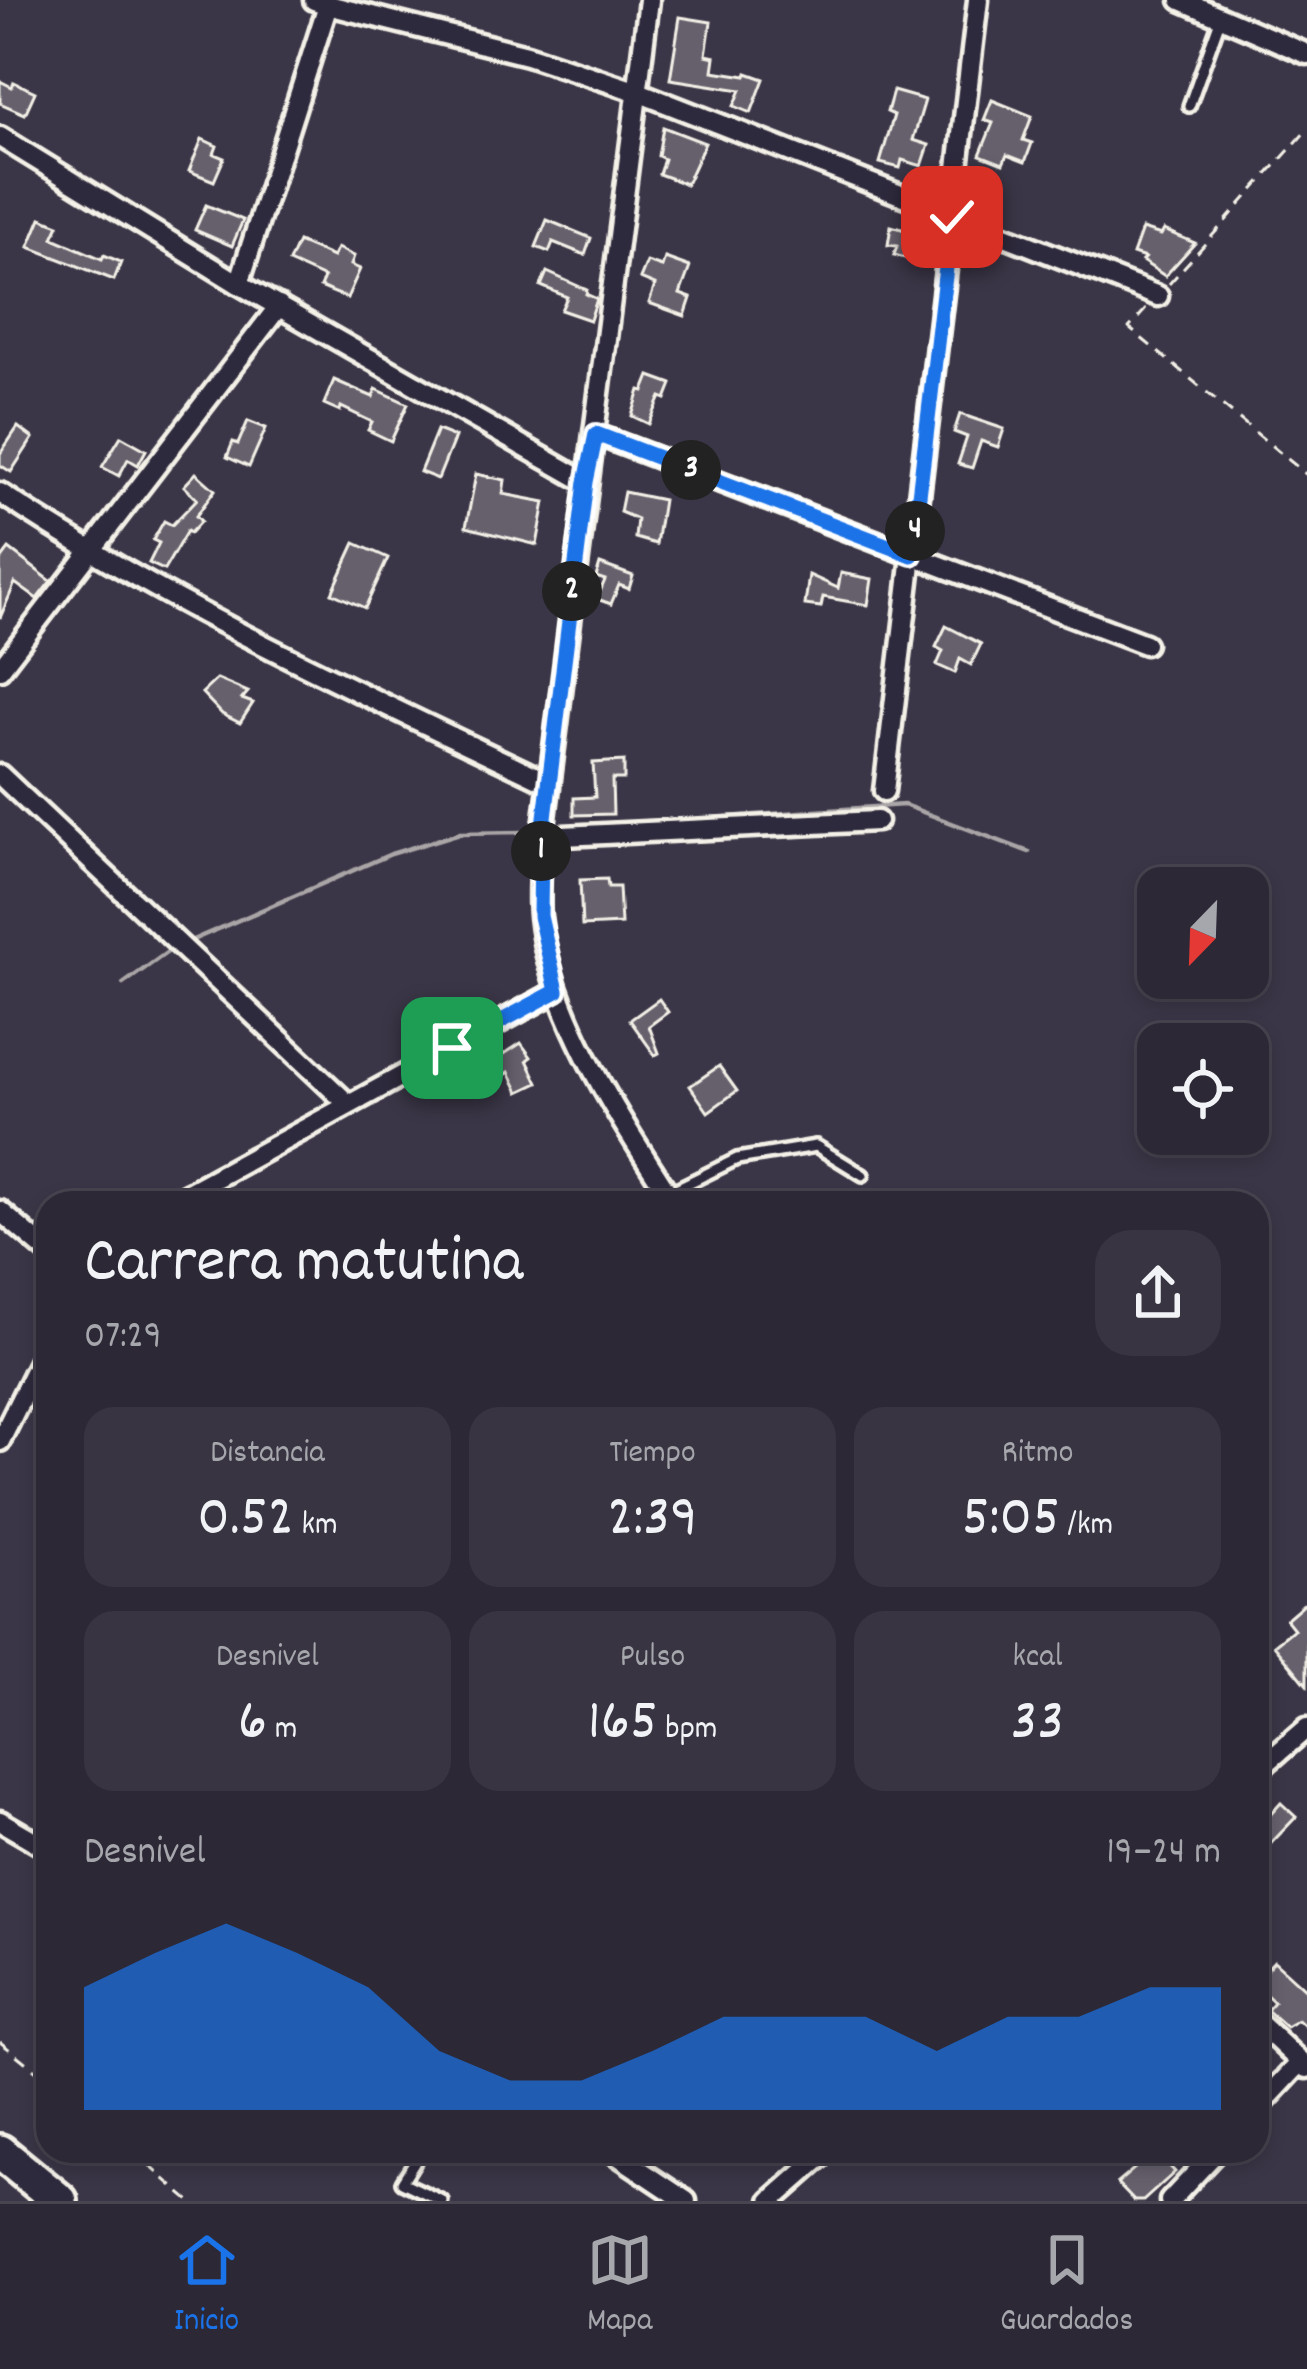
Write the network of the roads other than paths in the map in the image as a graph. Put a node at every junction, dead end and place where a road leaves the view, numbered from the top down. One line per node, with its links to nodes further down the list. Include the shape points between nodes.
1 (649, 0): 7 (street)
2 (978, 0): 10 (street)
3 (1181, 0): 5 (street)
4 (321, 3): 7 (street); 11 (street)
5 (1221, 17): 6 (street); 8 (lane)
6 (1307, 54)
7 (638, 92): 10 (street); 14 (street)
8 (1189, 106)
9 (0, 136): 11 (street)
10 (952, 217): 12 (street); 18 (street)
11 (239, 284): 13 (street)
12 (1158, 296)
13 (279, 306): 15 (street); 17 (street)
14 (596, 434): 15 (street); 18 (street)
15 (586, 482): 22 (street)
16 (0, 493): 17 (street)
17 (89, 553): 20 (street); 22 (street)
18 (912, 555): 19 (street); 23 (street)
19 (1145, 644)
20 (0, 669)
21 (0, 775): 27 (street)
22 (549, 783): 25 (street)
23 (884, 791)
24 (877, 821): 25 (street)
25 (542, 837): 26 (street, via 540,916)
26 (557, 991): 27 (street); 30 (street)
27 (348, 1104): 29 (street)
28 (863, 1175): 31 (lane, via 816,1146 737,1159)
29 (192, 1191)
30 (667, 1191)
31 (683, 1191)
32 (0, 1211): 33 (street)
33 (36, 1242)
34 (36, 1368): 35 (street)
35 (0, 1441)
36 (1299, 1735): 37 (street); 38 (street)
37 (1307, 1756)
38 (1269, 1761)
39 (0, 1821): 40 (street)
40 (36, 1842)
41 (1269, 2032): 42 (street)
42 (1304, 2065): 43 (street)
43 (1269, 2098)
44 (0, 2152): 49 (highway)
45 (414, 2163): 50 (lane, via 402,2182)
46 (629, 2163): 51 (street)
47 (814, 2163): 52 (street)
48 (1206, 2163): 53 (street)
49 (60, 2201)
50 (442, 2201)
51 (686, 2201)
52 (771, 2201)
53 (1170, 2201)

